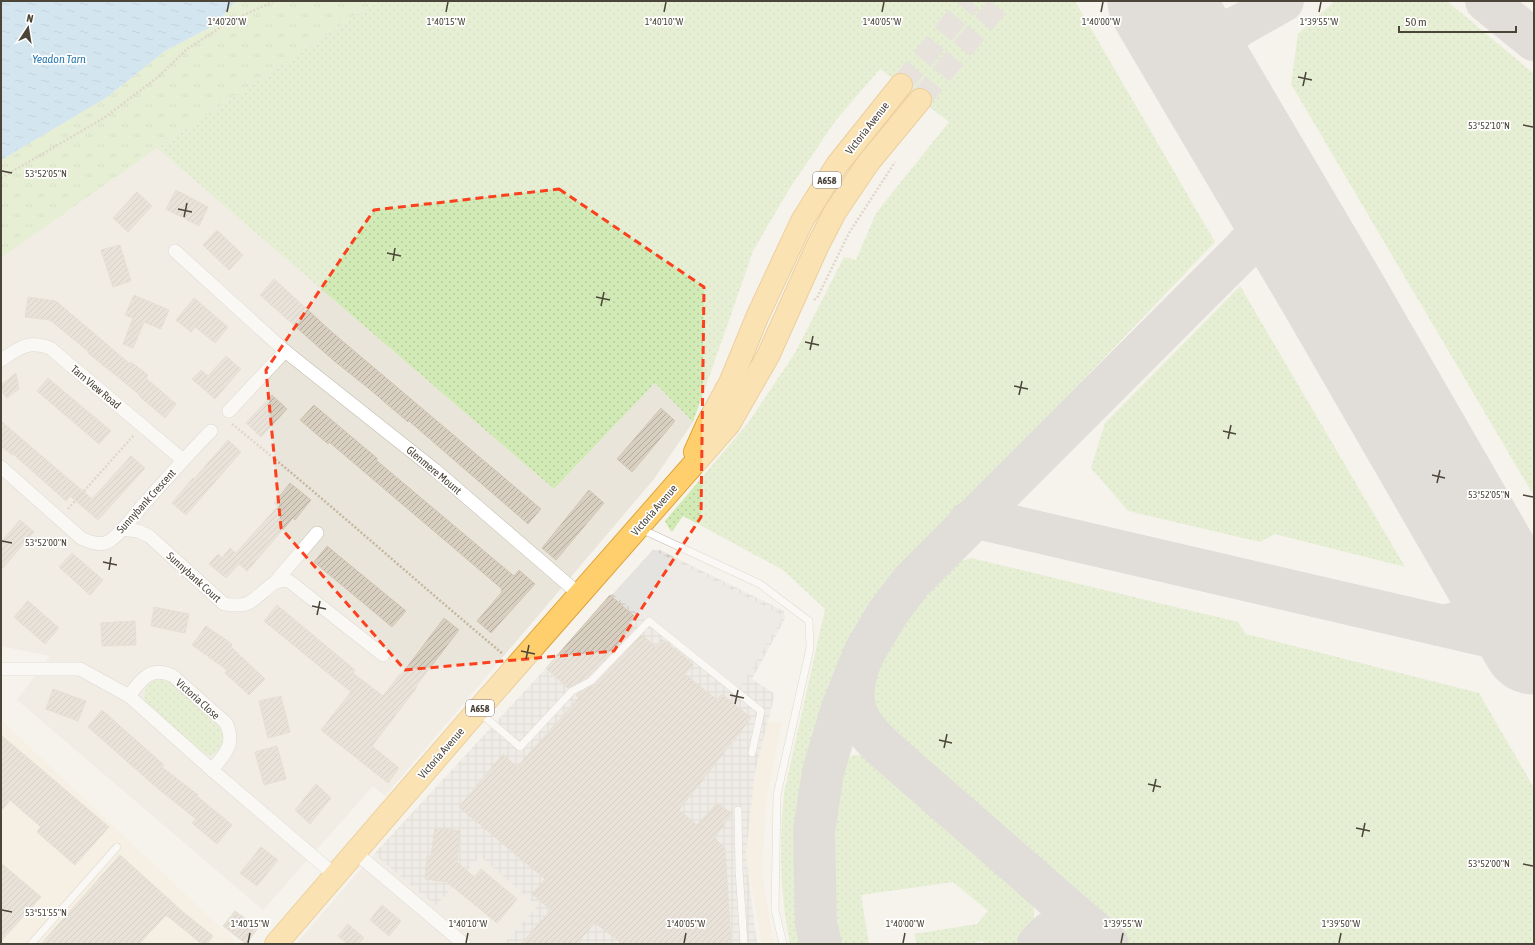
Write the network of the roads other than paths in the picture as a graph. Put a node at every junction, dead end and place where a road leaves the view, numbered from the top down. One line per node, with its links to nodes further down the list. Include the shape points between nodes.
1 (901, 85): 10 (highway, Victoria Avenue / A658, via 837,165 802,221 758,315 730,383 708,423)
2 (920, 100): 10 (highway, Victoria Avenue / A658, via 868,163 836,212 817,247 768,356 729,424)
3 (175, 251): 4 (street, Glenmere Mount)
4 (285, 351): 6 (street); 15 (street, Glenmere Mount, via 435,470)
5 (1, 360): 8 (street, Tarn View Road, via 25,345 50,348)
6 (229, 416)
7 (211, 431): 8 (street, Sunnybank Crescent)
8 (182, 460): 12 (street, Sunnybank Crescent)
9 (1, 467): 12 (street, Sunnybank Crescent, via 81,538 100,544 107,542)
10 (686, 473): 11 (highway, Victoria Avenue / A658)
11 (639, 528): 15 (highway, Victoria Avenue / A658); 30 (lane, via 760,584 809,621 810,648 777,795 775,910)
12 (122, 529): 14 (street, Sunnybank Court, via 138,531 149,536 224,604 236,606 247,603)
13 (317, 533): 14 (street, Sunnybank Court)
14 (276, 581): 16 (street, via 289,581)
15 (579, 594): 19 (highway, Victoria Avenue / A658)
16 (383, 655)
17 (1, 669): 18 (street, via 80,669)
18 (129, 696): 21 (street); 21 (street, Victoria Close, via 141,679 149,674 166,672 226,723 230,742)
19 (477, 711): 20 (lane, via 520,747 572,691 591,681 649,621 760,711); 24 (highway, Victoria Avenue / A658)
20 (752, 753)
21 (212, 770): 25 (street)
22 (738, 810): 29 (lane)
23 (117, 847): 26 (lane)
24 (356, 853): 25 (highway, Victoria Avenue / A658); 28 (street)
25 (336, 876): 27 (highway, Victoria Avenue / A658)
26 (31, 944)
27 (276, 944)
28 (464, 944)
29 (744, 944)
30 (783, 944)

